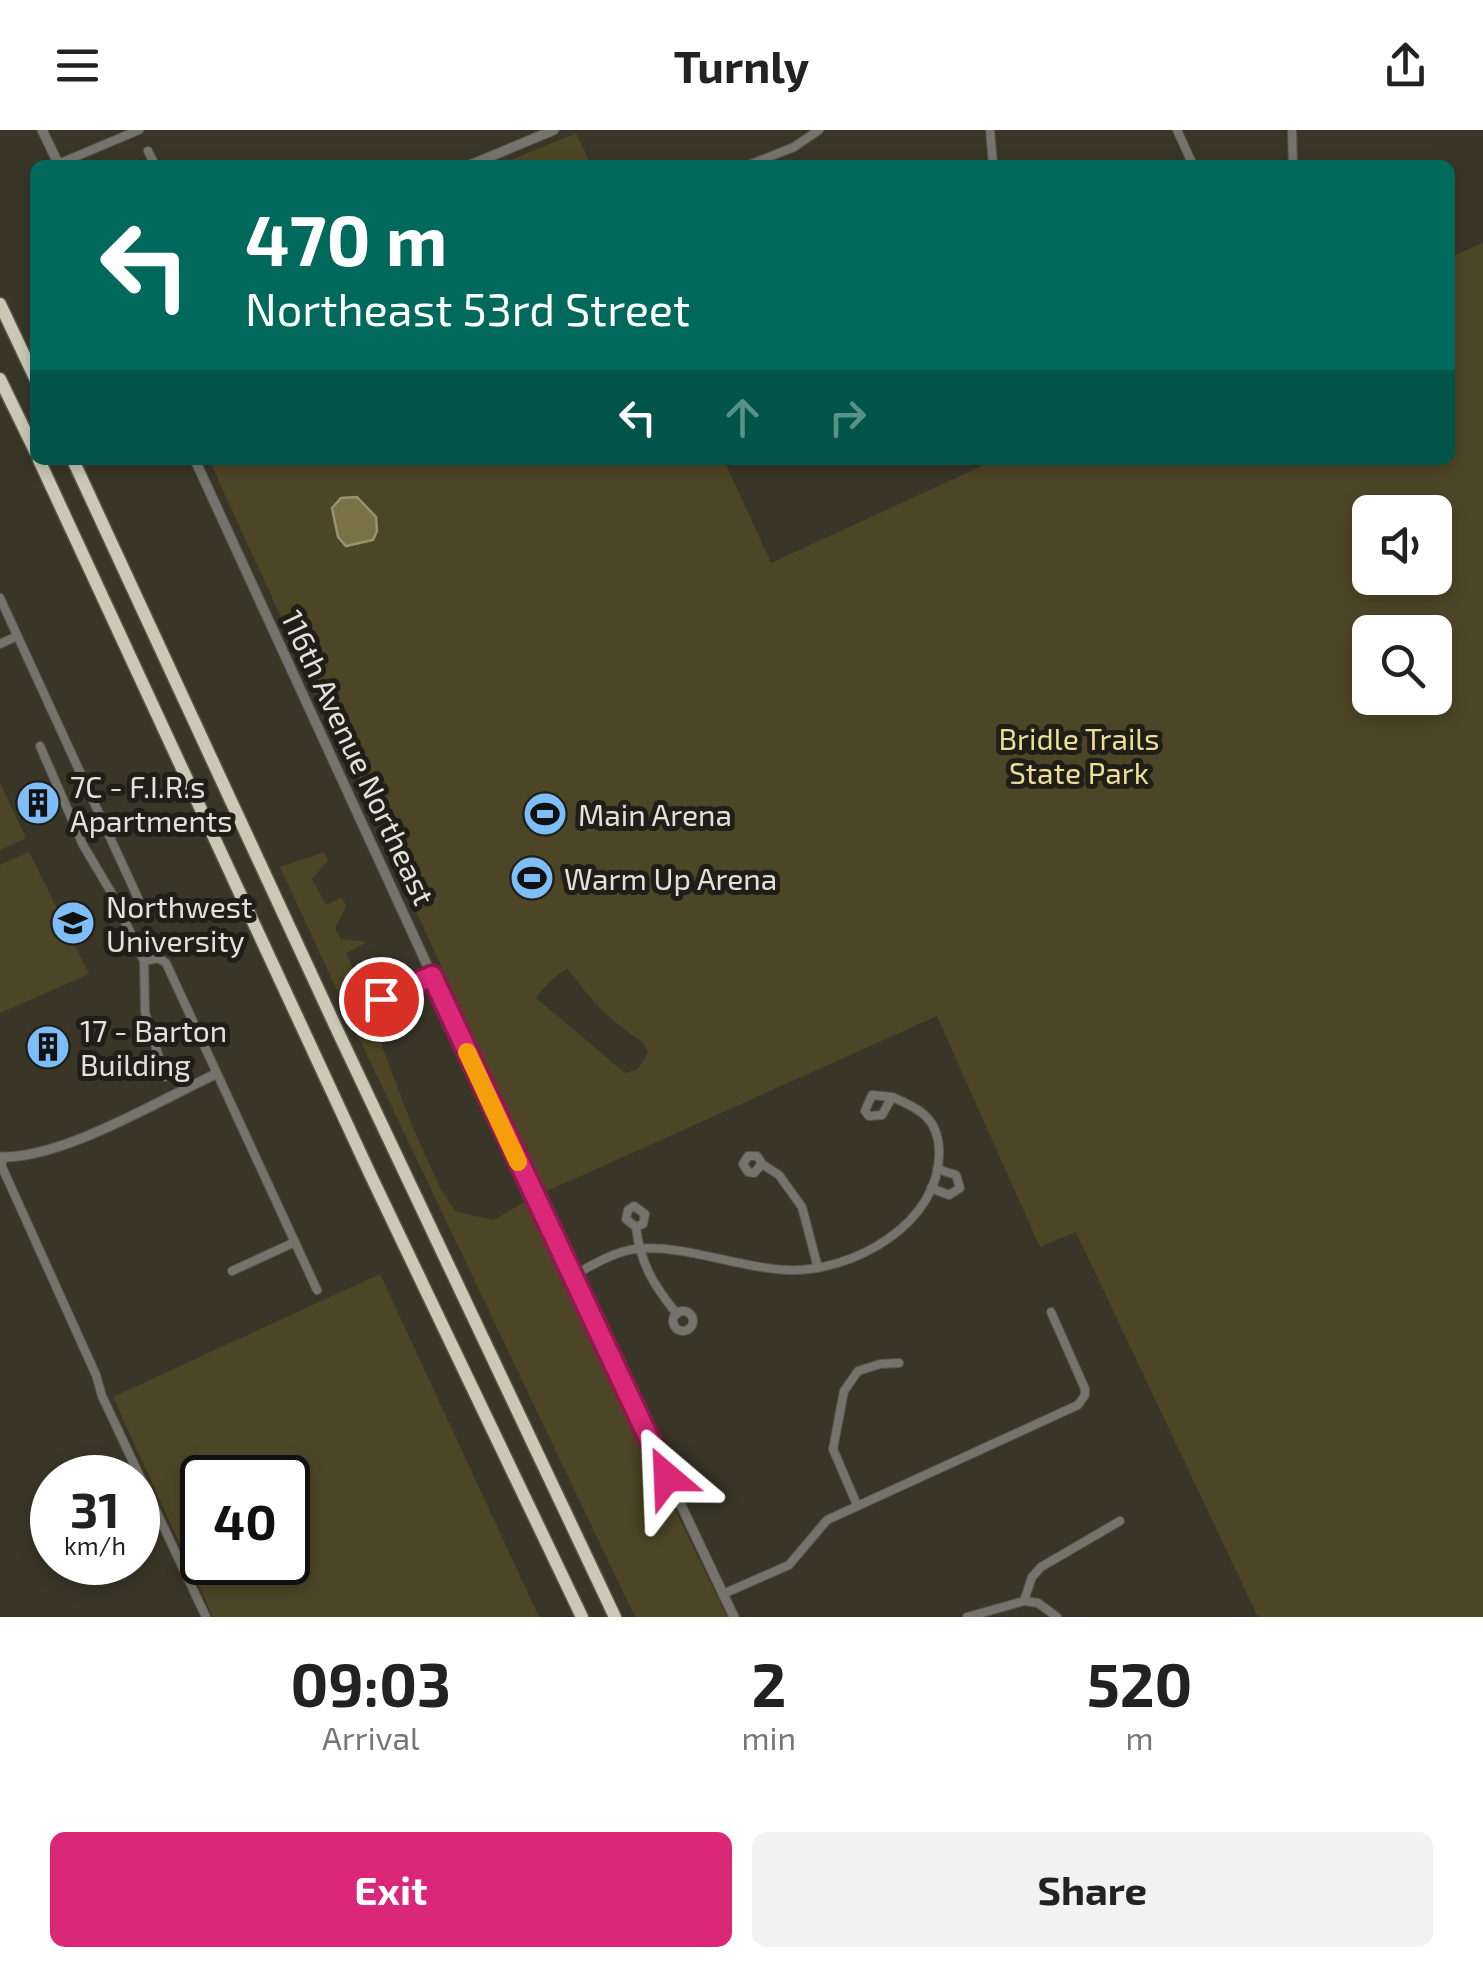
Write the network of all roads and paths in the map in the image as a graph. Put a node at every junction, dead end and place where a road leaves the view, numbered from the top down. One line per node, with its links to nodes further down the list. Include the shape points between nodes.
1 (42, 130): 8 (street)
2 (554, 130): 10 (street)
3 (819, 130): 11 (street)
4 (990, 130): 12 (street)
5 (1177, 130): 13 (street)
6 (1292, 130): 14 (street)
7 (140, 133): 9 (street)
8 (56, 160)
9 (69, 160)
10 (482, 160)
11 (761, 160)
12 (993, 160)
13 (1190, 160)
14 (1293, 160)
15 (0, 304): 16 (highway)
16 (30, 367)
17 (0, 379): 18 (highway)
18 (30, 442)
19 (41, 465): 51 (highway)
20 (75, 465): 52 (highway)
21 (197, 465): 28 (street, 116th Avenue Northeast)
22 (0, 598): 23 (street)
23 (18, 636): 24 (street); 26 (street)
24 (0, 644)
25 (40, 746): 27 (street)
26 (143, 909)
27 (144, 961): 30 (street, via 166,963); 31 (street, via 145,1012)
28 (432, 976): 29 (street); 41 (street, 116th Avenue Northeast)
29 (378, 1000)
30 (216, 1074): 33 (street, via 56,1149); 37 (street)
31 (165, 1077)
32 (892, 1097): 35 (street, via 919,1109 935,1126)
33 (1, 1157): 50 (street, via 102,1396)
34 (762, 1164): 39 (street, via 780,1175 802,1207)
35 (935, 1179): 35 (street, via 949,1195 960,1188 956,1175); 39 (street, via 900,1232)
36 (636, 1227): 38 (street)
37 (295, 1242): 40 (street); 42 (street)
38 (638, 1249): 39 (street, via 786,1270); 41 (street); 44 (street, via 653,1284)
39 (818, 1268)
40 (232, 1271)
41 (572, 1276): 48 (street, 116th Avenue Northeast)
42 (317, 1290)
43 (1051, 1312): 46 (street, via 1084,1398)
44 (677, 1314)
45 (899, 1363): 46 (street, via 858,1371 844,1391 834,1453)
46 (858, 1505): 48 (street, via 822,1524 789,1565)
47 (1120, 1520): 49 (street, via 1041,1567)
48 (723, 1594): 53 (street, 116th Avenue Northeast)
49 (1024, 1601): 54 (street); 55 (street)
50 (206, 1617)
51 (582, 1617)
52 (616, 1617)
53 (734, 1617)
54 (967, 1617)
55 (1057, 1617)

